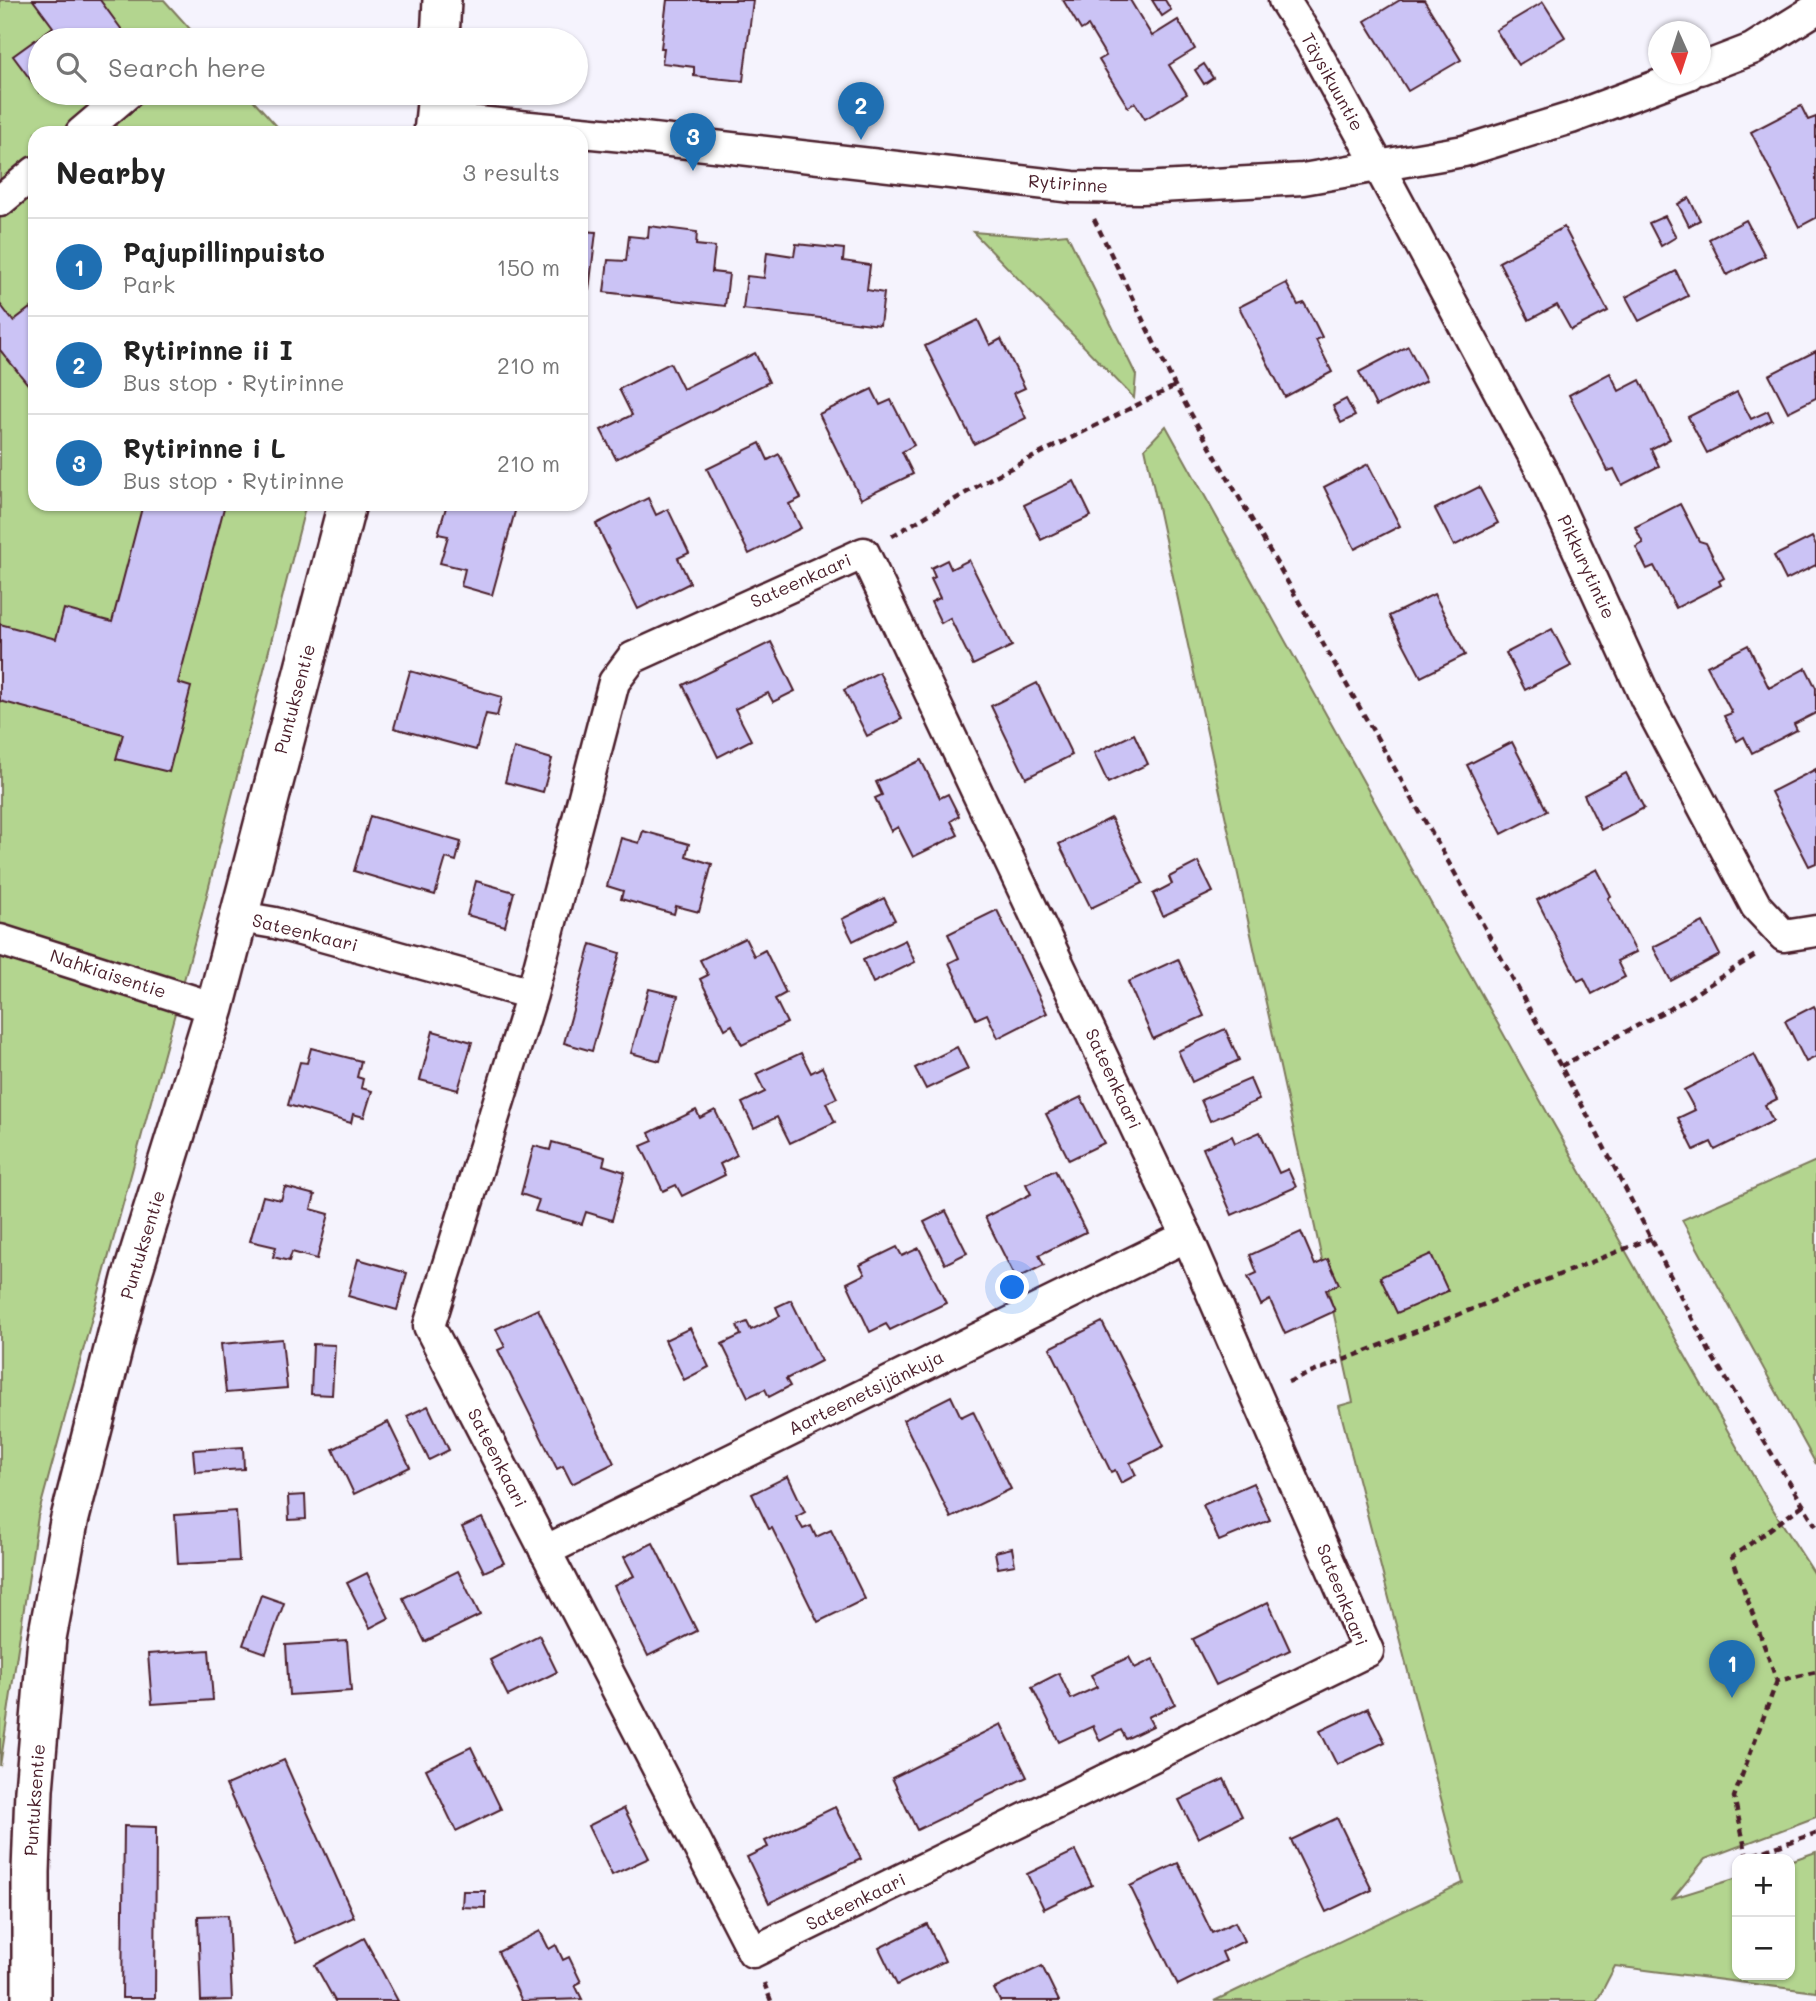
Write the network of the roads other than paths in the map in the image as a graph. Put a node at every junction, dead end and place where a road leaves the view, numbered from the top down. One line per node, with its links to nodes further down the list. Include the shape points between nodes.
1 (442, 0): 4 (street)
2 (1284, 0): 12 (street, Täysikuuntie)
3 (1816, 9): 5 (street, via 1752,50)
4 (441, 28)
5 (1711, 65)
6 (1662, 84): 12 (street, Rytirinne, via 1464,151)
7 (114, 105): 9 (street)
8 (435, 115): 10 (street, Rytirinne)
9 (89, 126)
10 (533, 126)
11 (588, 132): 12 (street, Rytirinne, via 1073,187 1303,179)
12 (1378, 165): 17 (street, Pikkurytintie, via 1544,475 1646,699 1756,905 1784,936)
13 (28, 178): 14 (street)
14 (0, 201)
15 (345, 511): 16 (street, Puntuksentie)
16 (240, 917): 19 (street, Sateenkaari); 20 (street, Puntuksentie)
17 (1816, 931)
18 (0, 940): 20 (street, Nahkiaisentie)
19 (532, 994): 21 (street, Sateenkaari, via 614,682 632,658 864,553); 22 (street, Sateenkaari, via 429,1326)
20 (215, 1008): 23 (street, Puntuksentie, via 131,1279 66,1535 47,1638 34,1790)
21 (1187, 1236): 22 (street, Aarteenetsijänkuja); 22 (street, Sateenkaari, via 1368,1651 753,1952)
22 (545, 1551)
23 (31, 2001)

